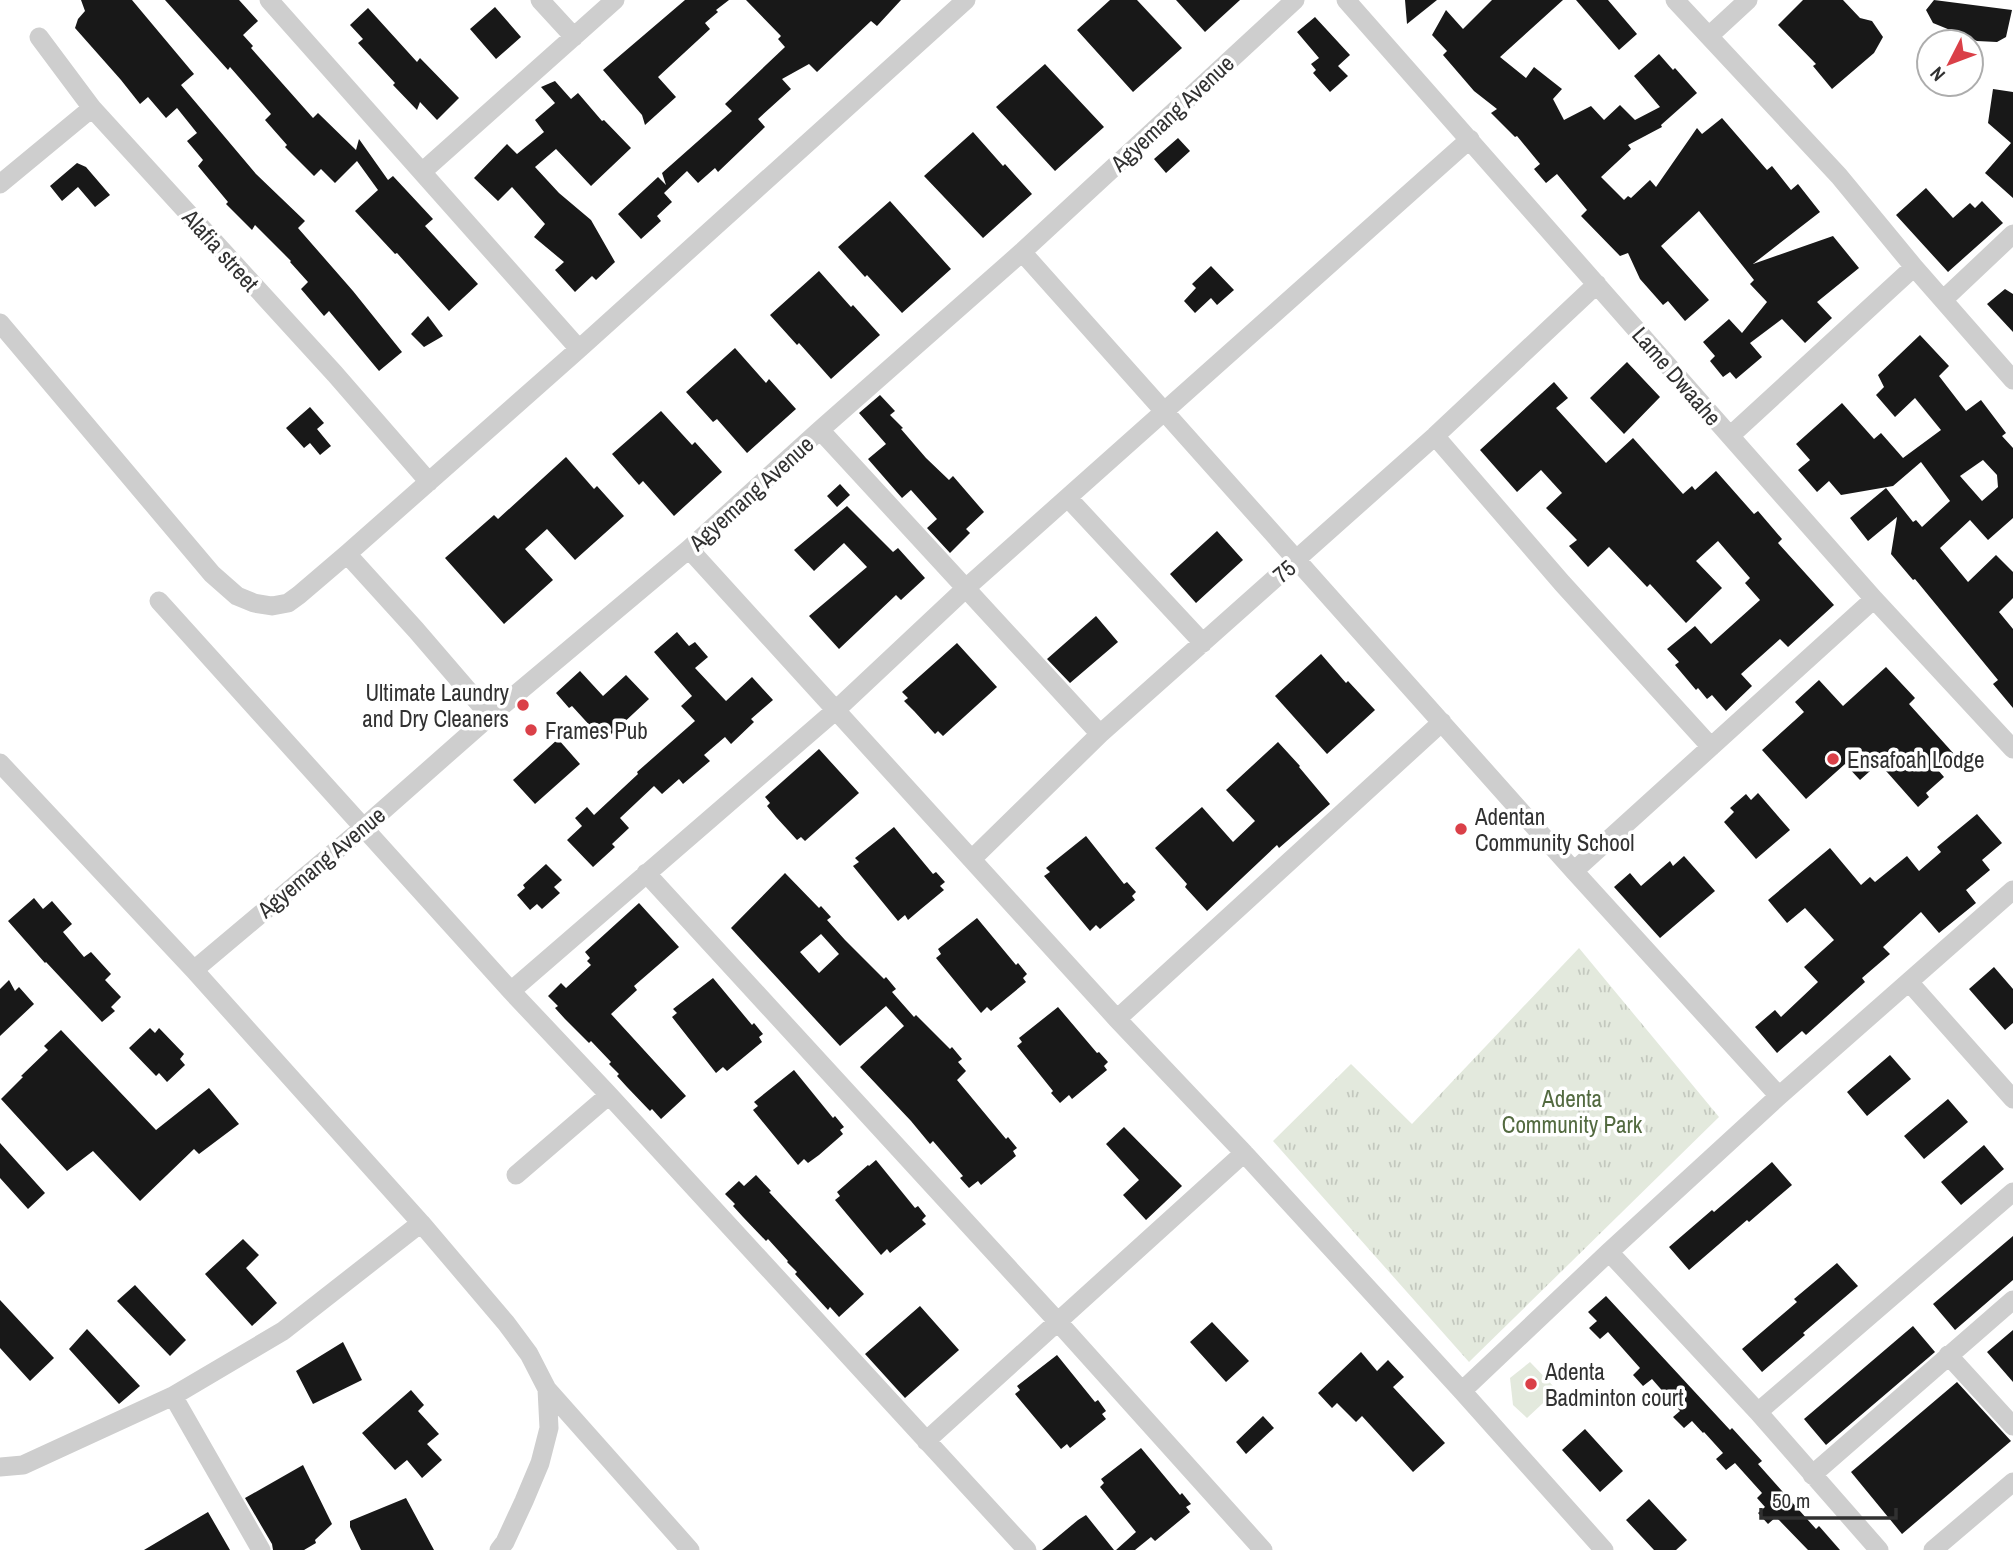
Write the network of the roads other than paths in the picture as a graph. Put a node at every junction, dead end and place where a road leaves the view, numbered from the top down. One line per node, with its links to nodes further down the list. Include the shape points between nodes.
1 (269, 0): 14 (street)
2 (540, 0): 11 (street)
3 (615, 0): 11 (street)
4 (966, 0): 22 (street)
5 (1295, 0): 17 (street, Agyemang Avenue)
6 (1346, 0): 13 (street, Lame Dwaahe)
7 (1675, 0): 9 (street)
8 (1748, 0): 9 (street)
9 (1709, 36): 18 (street, via 1839,176)
10 (39, 37): 12 (street, Alafia street)
11 (574, 37): 14 (street)
12 (92, 108): 15 (street); 28 (street, Alafia street)
13 (1470, 139): 19 (street, Lame Dwaahe); 24 (street)
14 (422, 172): 22 (street)
15 (0, 184)
16 (2013, 234): 20 (street)
17 (1022, 252): 24 (street); 25 (street, Agyemang Avenue)
18 (1914, 267): 20 (street); 27 (street)
19 (1597, 284): 26 (street, 75); 27 (street, Lame Dwaahe)
20 (1943, 300): 23 (street)
21 (0, 323): 31 (street, via 212,575 237,596 263,605 288,603)
22 (579, 349): 28 (street)
23 (2013, 380)
24 (1166, 412): 29 (street); 32 (street)
25 (820, 430): 30 (street, Agyemang Avenue); 33 (street)
26 (1435, 436): 32 (street, 75); 41 (street)
27 (1730, 436): 34 (street, Lame Dwaahe)
28 (429, 482): 31 (street)
29 (1068, 498): 33 (street); 36 (street)
30 (690, 549): 37 (street); 38 (street, Agyemang Avenue)
31 (347, 554): 38 (street)
32 (1297, 560): 36 (street, 75); 39 (street)
33 (966, 589): 37 (street); 40 (street)
34 (1874, 599): 41 (street); 42 (street, Lame Dwaahe)
35 (159, 601): 44 (street)
36 (1203, 643): 40 (street, 75)
37 (836, 710): 45 (street); 47 (street)
38 (490, 716): 44 (street, Agyemang Avenue)
39 (1442, 722): 46 (street); 52 (street)
40 (1100, 734): 45 (street, 75)
41 (1711, 747): 46 (street)
42 (2013, 749)
43 (0, 763): 49 (street)
44 (363, 828): 49 (street, Agyemang Avenue); 51 (street)
45 (972, 859): 52 (street)
46 (1574, 871): 54 (street)
47 (646, 873): 51 (street); 62 (street)
48 (2013, 890): 50 (street)
49 (194, 970): 59 (street)
50 (1909, 982): 54 (street); 55 (street)
51 (511, 991): 53 (street)
52 (1117, 1018): 56 (street)
53 (609, 1095): 57 (street); 69 (street)
54 (1779, 1096): 60 (street)
55 (2013, 1099)
56 (1244, 1153): 62 (street); 65 (street)
57 (516, 1175)
58 (2013, 1192): 67 (street)
59 (421, 1223): 64 (street, via 514,1334); 66 (street, via 283,1331)
60 (1609, 1252): 65 (street); 67 (street)
61 (2013, 1300): 63 (street)
62 (1058, 1322): 69 (street); 78 (street)
63 (1948, 1355): 68 (street); 71 (street)
64 (547, 1389): 75 (street, via 549,1428 540,1463); 76 (street)
65 (1462, 1391): 73 (street)
66 (173, 1396): 70 (street, via 23,1465); 74 (street)
67 (1758, 1412): 71 (street)
68 (2013, 1426)
69 (926, 1441): 77 (street)
70 (0, 1467)
71 (1812, 1475): 79 (street)
72 (2013, 1482): 80 (street)
73 (1595, 1547)
74 (261, 1550)
75 (499, 1550)
76 (690, 1550)
77 (1027, 1550)
78 (1263, 1550)
79 (1879, 1550)
80 (1933, 1550)

